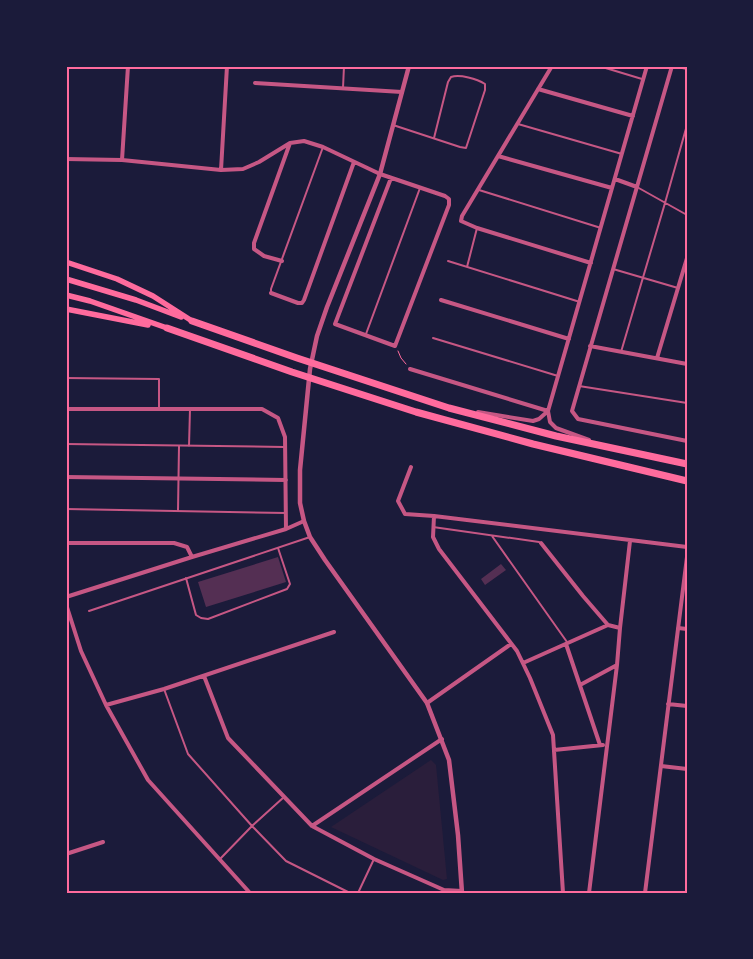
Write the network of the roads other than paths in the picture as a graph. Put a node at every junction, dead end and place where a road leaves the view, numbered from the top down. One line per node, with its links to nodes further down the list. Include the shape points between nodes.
1 (128, 66): 26 (street)
2 (227, 66): 28 (street)
3 (344, 66): 13 (lane)
4 (410, 66): 15 (street)
5 (552, 66): 14 (street)
6 (599, 66): 11 (lane)
7 (647, 66): 11 (street)
8 (672, 66): 32 (street)
9 (678, 66): 10 (street)
10 (687, 68)
11 (643, 79): 16 (street)
12 (255, 83): 13 (street)
13 (343, 88): 15 (street)
14 (538, 89): 16 (street); 17 (street)
15 (402, 92): 18 (street)
16 (633, 116): 23 (street)
17 (517, 124): 23 (lane); 24 (street)
18 (394, 125): 20 (lane); 29 (street)
19 (687, 125): 36 (lane)
20 (434, 138): 20 (lane, via 466,148 485,84 451,77)
21 (290, 143): 22 (street, via 304,141); 28 (street, via 243,169); 41 (street, via 254,243 254,249 259,253)
22 (323, 147): 27 (street); 41 (lane)
23 (622, 154): 31 (street)
24 (498, 156): 34 (street); 35 (street)
25 (66, 159): 26 (street)
26 (122, 160): 28 (street)
27 (354, 162): 29 (street); 50 (street, via 304,300 298,303)
28 (221, 170)
29 (380, 174): 30 (street); 90 (street, via 317,336 310,369 300,470 300,503)
30 (391, 178): 33 (street); 57 (street, via 335,324)
31 (615, 179): 32 (street); 34 (street)
32 (637, 187): 36 (lane); 46 (street)
33 (420, 188): 57 (lane); 57 (street, via 446,196 449,205 395,346)
34 (612, 188): 39 (street)
35 (478, 190): 38 (street, via 461,221); 39 (lane)
36 (665, 203): 37 (lane); 47 (lane)
37 (687, 215)
38 (477, 228): 44 (street); 45 (lane)
39 (601, 228): 44 (street)
40 (687, 258): 49 (street)
41 (282, 261): 50 (lane)
42 (448, 261): 45 (lane)
43 (66, 262): 55 (main road, via 117,278)
44 (591, 263): 53 (street)
45 (466, 267): 53 (lane)
46 (613, 268): 47 (lane); 60 (street)
47 (643, 278): 49 (lane); 61 (lane)
48 (66, 279): 55 (main road)
49 (678, 288): 62 (street)
50 (271, 293)
51 (66, 295): 56 (main road)
52 (442, 300): 59 (street)
53 (580, 302): 59 (street)
54 (66, 308): 56 (main road)
55 (192, 321): 69 (highway)
56 (167, 328): 85 (highway, via 416,412)
57 (366, 335)
58 (433, 338): 65 (lane)
59 (569, 339): 65 (street)
60 (590, 346): 61 (street); 67 (street)
61 (622, 352): 62 (street)
62 (657, 358): 63 (street)
63 (687, 364)
64 (410, 368): 73 (street)
65 (558, 376): 73 (street)
66 (66, 378): 71 (lane, via 159,379)
67 (579, 386): 68 (lane); 74 (street, via 572,411 578,420)
68 (687, 403)
69 (449, 408): 73 (street, via 533,422); 79 (highway)
70 (66, 409): 71 (street)
71 (159, 409): 72 (street)
72 (190, 409): 77 (lane); 78 (street, via 262,408 278,418)
73 (548, 411): 79 (street, via 550,422 556,428)
74 (687, 441)
75 (66, 444): 76 (lane)
76 (179, 446): 77 (lane); 83 (lane)
77 (189, 446): 78 (lane)
78 (285, 447): 84 (street)
79 (609, 448): 80 (highway)
80 (687, 464)
81 (411, 467): 89 (street, via 398,501 405,514)
82 (66, 477): 83 (street)
83 (179, 479): 84 (street); 87 (lane)
84 (286, 480): 88 (street)
85 (687, 481)
86 (66, 509): 87 (lane)
87 (178, 511): 88 (lane)
88 (286, 513): 92 (street)
89 (434, 516): 91 (street); 95 (street)
90 (304, 521): 92 (street); 94 (street)
91 (433, 527): 93 (lane); 112 (street, via 433,537 439,549)
92 (286, 529): 100 (street)
93 (492, 536): 97 (lane); 111 (lane)
94 (310, 537): 99 (lane); 118 (street)
95 (630, 540): 98 (street); 107 (street)
96 (66, 543): 100 (street, via 174,543 187,547)
97 (541, 543): 106 (street)
98 (687, 547)
99 (278, 548): 102 (lane); 102 (lane, via 290,584 287,589 208,618 196,615)
100 (192, 557): 103 (street)
101 (687, 557): 108 (street)
102 (186, 578): 105 (lane)
103 (66, 597)
104 (66, 604): 120 (street, via 81,651)
105 (89, 611)
106 (608, 625): 107 (street); 111 (street)
107 (620, 628): 114 (street)
108 (678, 628): 109 (street); 119 (street)
109 (687, 629)
110 (334, 632): 115 (street)
111 (567, 643): 113 (street); 116 (street)
112 (511, 644): 113 (street); 118 (street)
113 (523, 663): 123 (street, via 553,735)
114 (617, 664): 116 (street); 138 (street)
115 (204, 676): 117 (street); 126 (street, via 228,738)
116 (580, 685): 123 (street, via 602,745)
117 (164, 689): 120 (street); 127 (lane, via 188,754)
118 (427, 703): 122 (street)
119 (668, 704): 121 (street); 124 (street)
120 (106, 706): 131 (street, via 148,780)
121 (687, 706)
122 (442, 739): 128 (street); 133 (street, via 449,760)
123 (554, 750): 137 (street)
124 (661, 766): 125 (street); 139 (street)
125 (687, 769)
126 (284, 797): 127 (lane); 128 (street)
127 (252, 826): 131 (lane); 135 (lane, via 286,861)
128 (312, 826): 132 (street)
129 (103, 842): 130 (street)
130 (66, 854)
131 (220, 859): 134 (street)
132 (374, 859): 133 (street, via 444,890); 136 (lane)
133 (462, 892)
134 (250, 893)
135 (350, 893)
136 (358, 893)
137 (563, 893)
138 (589, 893)
139 (645, 893)

